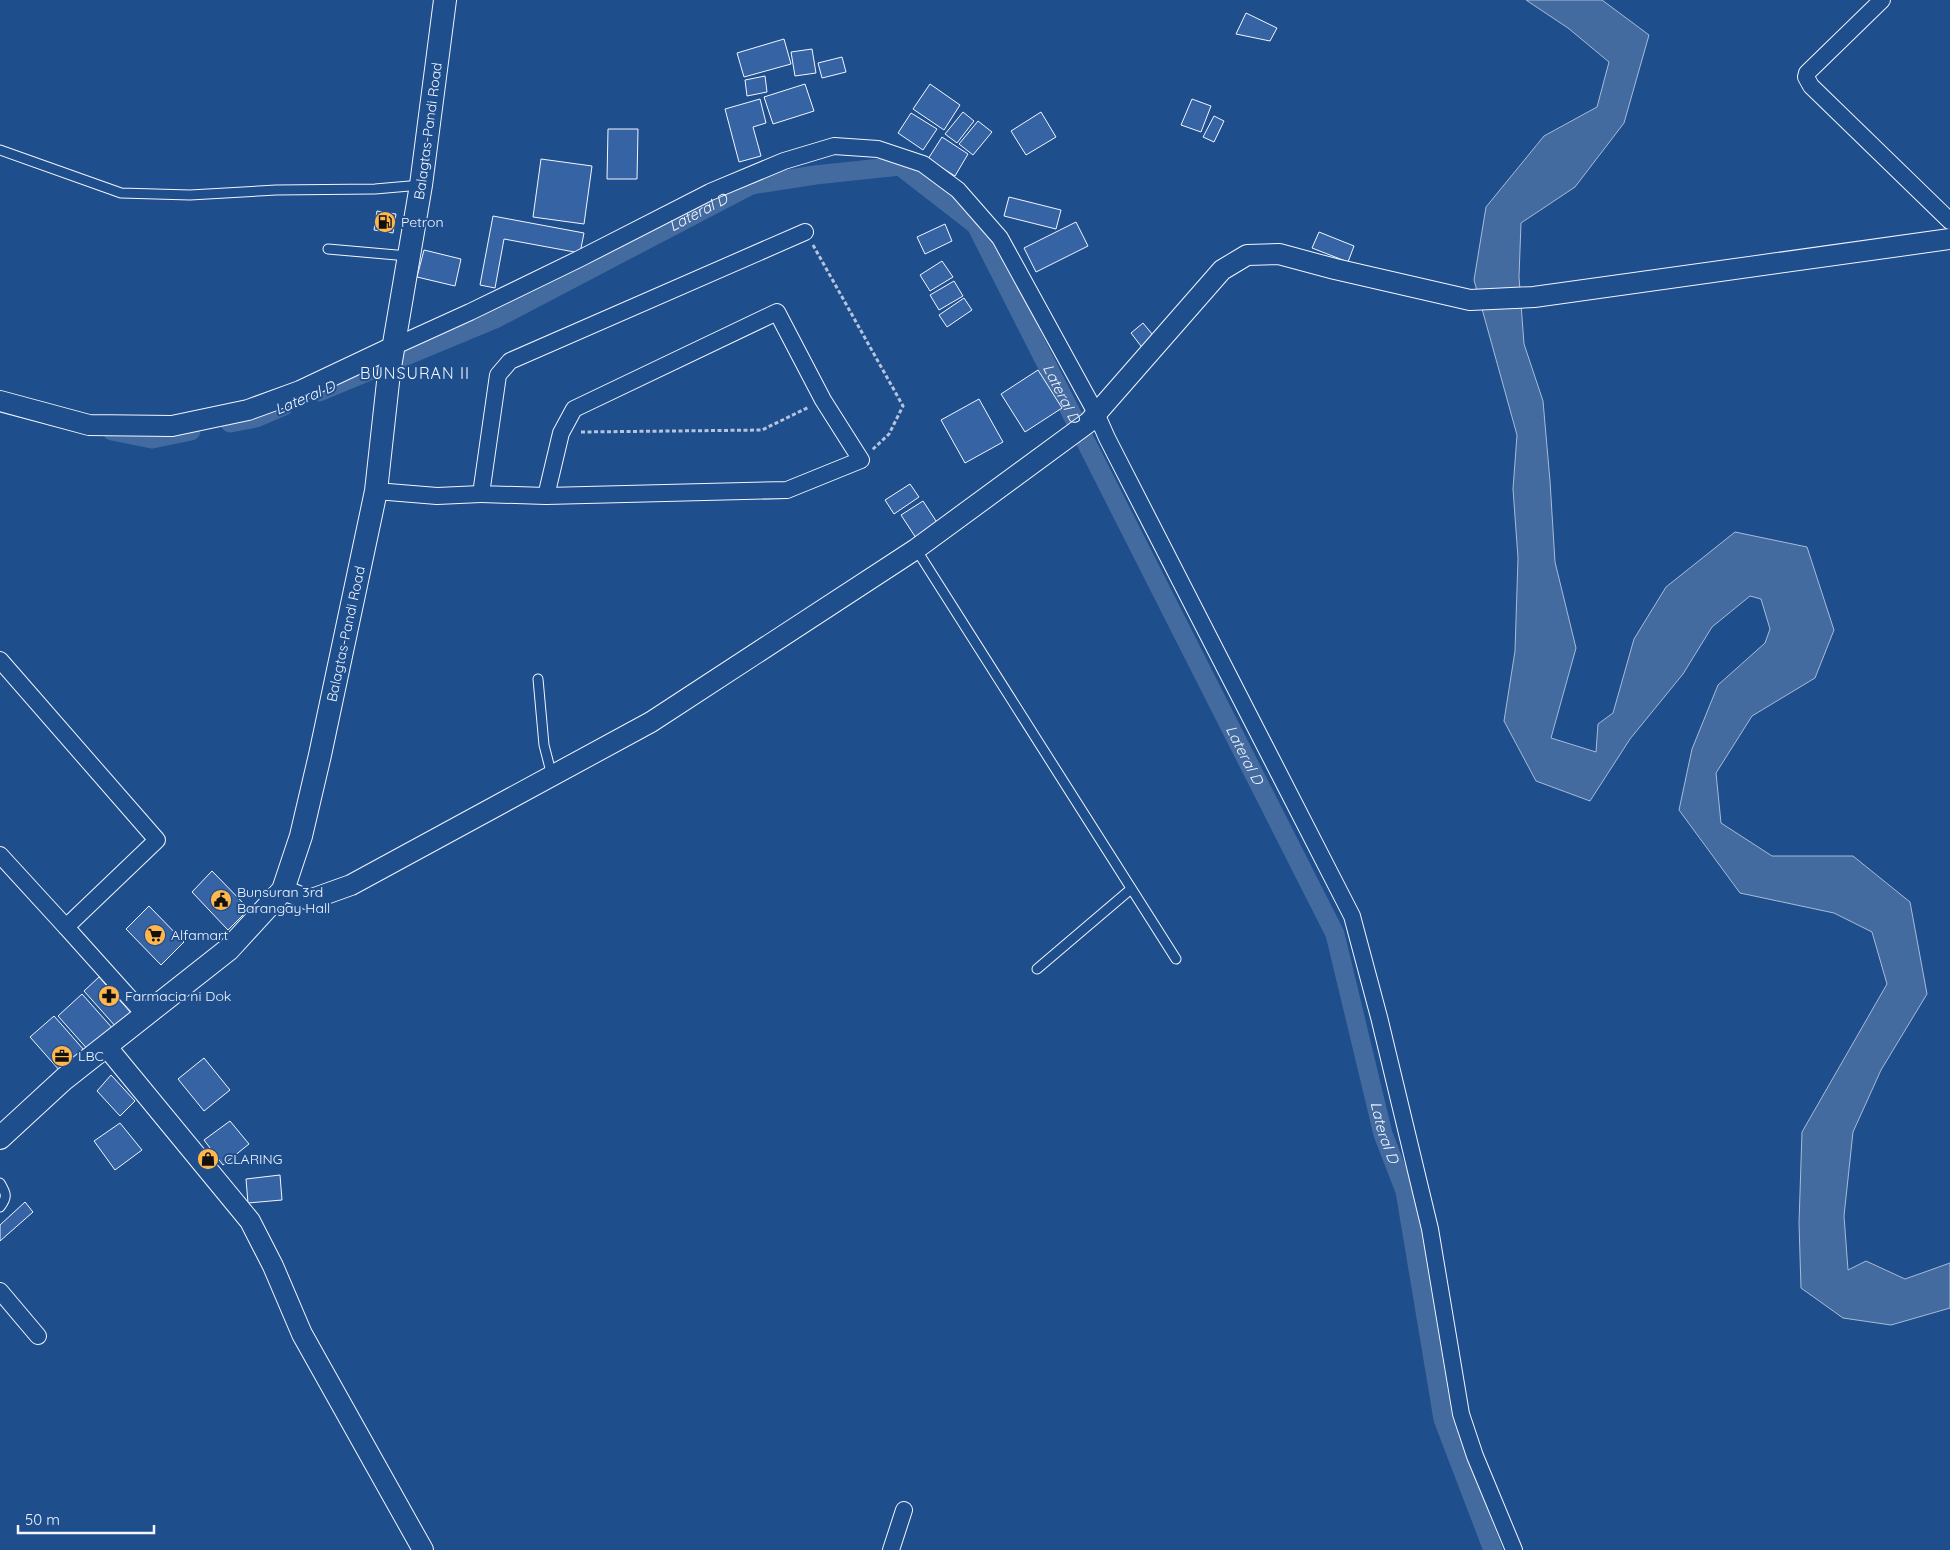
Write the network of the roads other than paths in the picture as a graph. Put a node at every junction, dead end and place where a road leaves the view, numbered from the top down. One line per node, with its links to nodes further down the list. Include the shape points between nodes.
1 (444, 0): 4 (main road, Balagtas-Pandi Road)
2 (1882, 0): 5 (street, via 1806,73 1806,78)
3 (0, 150): 4 (lane, via 121,193 190,195)
4 (421, 185): 9 (main road, Balagtas-Pandi Road)
5 (1950, 221)
6 (805, 232): 14 (street, via 510,361 498,375)
7 (1950, 239): 12 (street, via 1534,297 1470,300 1279,254 1247,255 1222,270)
8 (328, 249): 9 (lane)
9 (409, 256): 10 (main road, Balagtas-Pandi Road)
10 (391, 358): 11 (street, via 248,410 172,426 89,425); 12 (street, via 470,312 710,192 784,161 834,146 878,149 923,164 951,184 1000,238); 13 (main road, Balagtas-Pandi Road)
11 (0, 401)
12 (1093, 417): 16 (street); 36 (street, via 1107,438 1352,916 1430,1229 1461,1414)
13 (376, 491): 14 (street, via 437,496); 22 (main road, Balagtas-Pandi Road, via 302,836)
14 (481, 494): 15 (street)
15 (546, 496): 15 (street, via 561,433 574,409 776,312 823,400 861,460 787,490)
16 (916, 549): 19 (street, via 651,722); 21 (lane)
17 (0, 660): 23 (street, via 157,840)
18 (538, 679): 19 (lane, via 544,744)
19 (552, 776): 22 (street, via 351,885 309,900)
20 (0, 855): 23 (street)
21 (1131, 889): 24 (lane); 25 (lane)
22 (283, 890): 26 (main road, Balagtas-Pandi Road, via 229,949)
23 (66, 927): 26 (street)
24 (1176, 959)
25 (1037, 969)
26 (145, 1015): 27 (main road, Balagtas-Pandi Road)
27 (106, 1046): 28 (main road, Balagtas-Pandi Road, via 64,1079); 34 (street, via 250,1221 302,1334)
28 (0, 1138)
29 (0, 1183): 30 (lane, via 6,1194 6,1200)
30 (0, 1207)
31 (0, 1291): 32 (street)
32 (38, 1336)
33 (904, 1510): 35 (street)
34 (423, 1550)
35 (891, 1550)
36 (1514, 1550)

